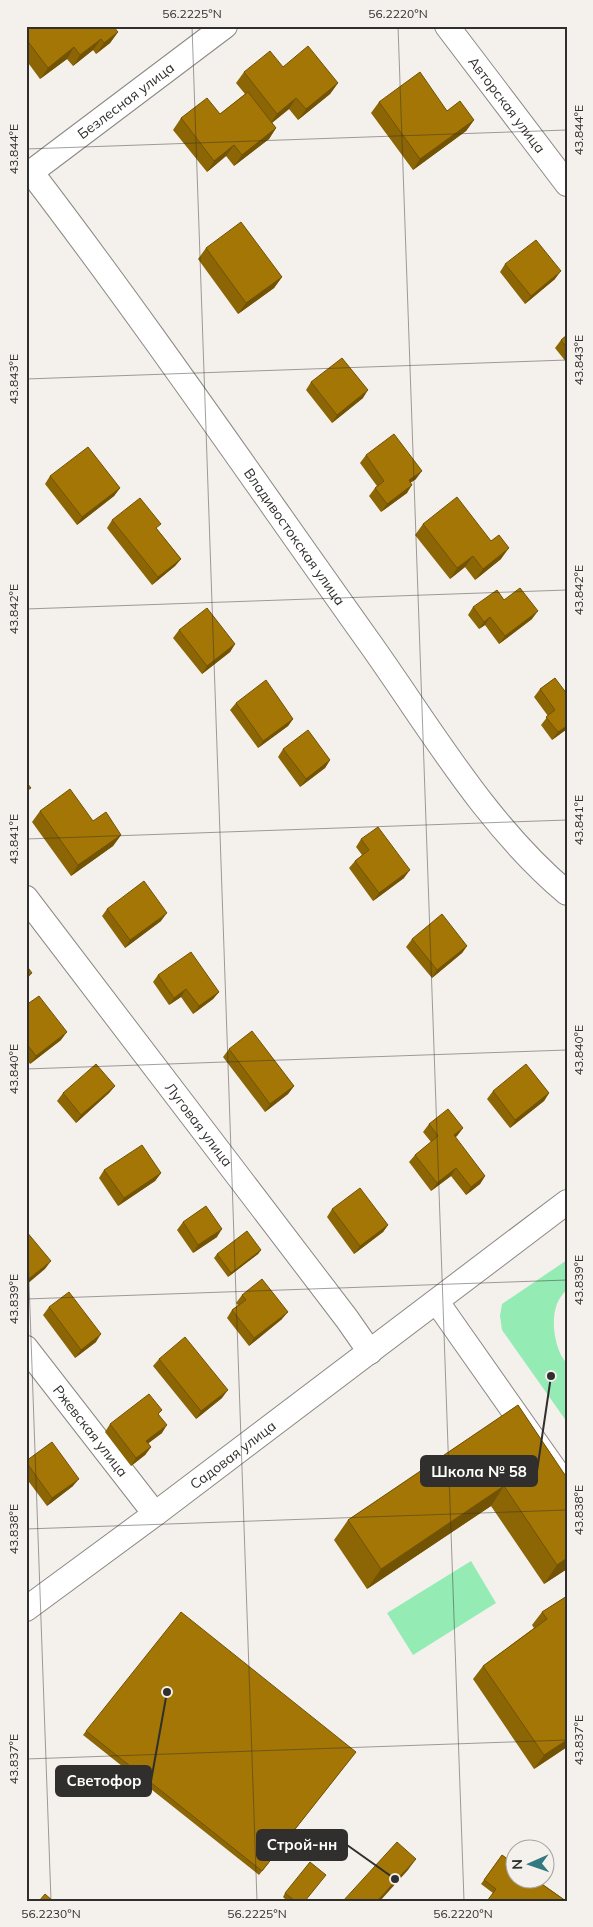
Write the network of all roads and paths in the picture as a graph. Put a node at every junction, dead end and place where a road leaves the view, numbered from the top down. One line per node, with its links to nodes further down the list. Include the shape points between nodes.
1 (225, 26): 3 (street, Безлесная улица)
2 (447, 26): 4 (street, Авторская улица)
3 (29, 174): 5 (street, Владивостокская улица, via 94,254 479,800 517,847)
4 (567, 184)
5 (567, 893)
6 (26, 898): 10 (street, Луговая улица)
7 (567, 1202): 8 (street, Садовая улица)
8 (437, 1302): 10 (street, Садовая улица); 11 (street)
9 (26, 1348): 12 (street, Ржевская улица)
10 (370, 1352): 12 (street, Садовая улица)
11 (567, 1487)
12 (154, 1514): 13 (street, Садовая улица)
13 (26, 1609)

